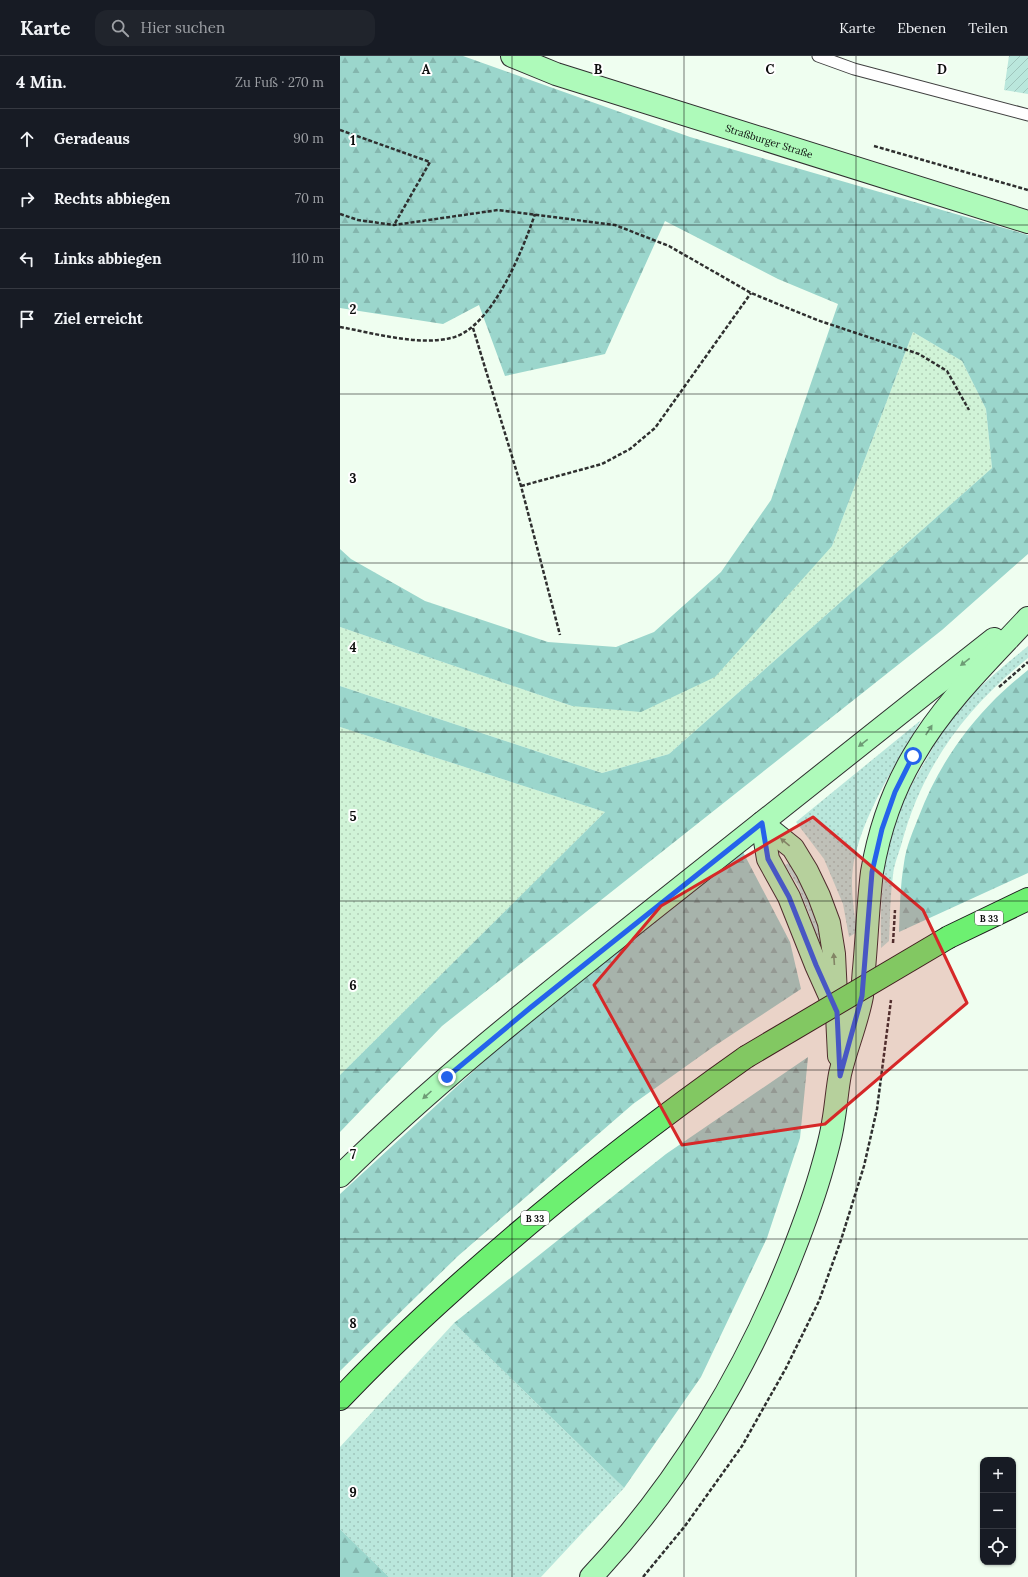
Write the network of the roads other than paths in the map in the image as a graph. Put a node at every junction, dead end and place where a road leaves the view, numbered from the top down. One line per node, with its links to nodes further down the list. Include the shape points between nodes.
1 (512, 56): 4 (main road, Straßburger Straße, via 556,74)
2 (818, 56): 3 (lane, via 854,69)
3 (1028, 115)
4 (1028, 222)
5 (1028, 612): 7 (main road, one-way to 7)
6 (1028, 618): 10 (main road, one-way to 6, via 862,996 872,872 882,829 895,792 913,756 933,725 961,690)
7 (762, 823): 9 (main road, via 768,859 789,897); 9 (main road, one-way to 7, via 834,954 829,923 819,896 808,871 792,848); 11 (main road, one-way to 11, via 447,1077)
8 (1028, 899): 12 (main road, B 33, bridge, via 950,937 746,1057 680,1103 553,1202 492,1254)
9 (837, 1012): 10 (main road)
10 (840, 1076): 13 (main road, via 833,1123 822,1169 805,1222 761,1326 734,1378 672,1478)
11 (340, 1176)
12 (340, 1399)
13 (591, 1577)

